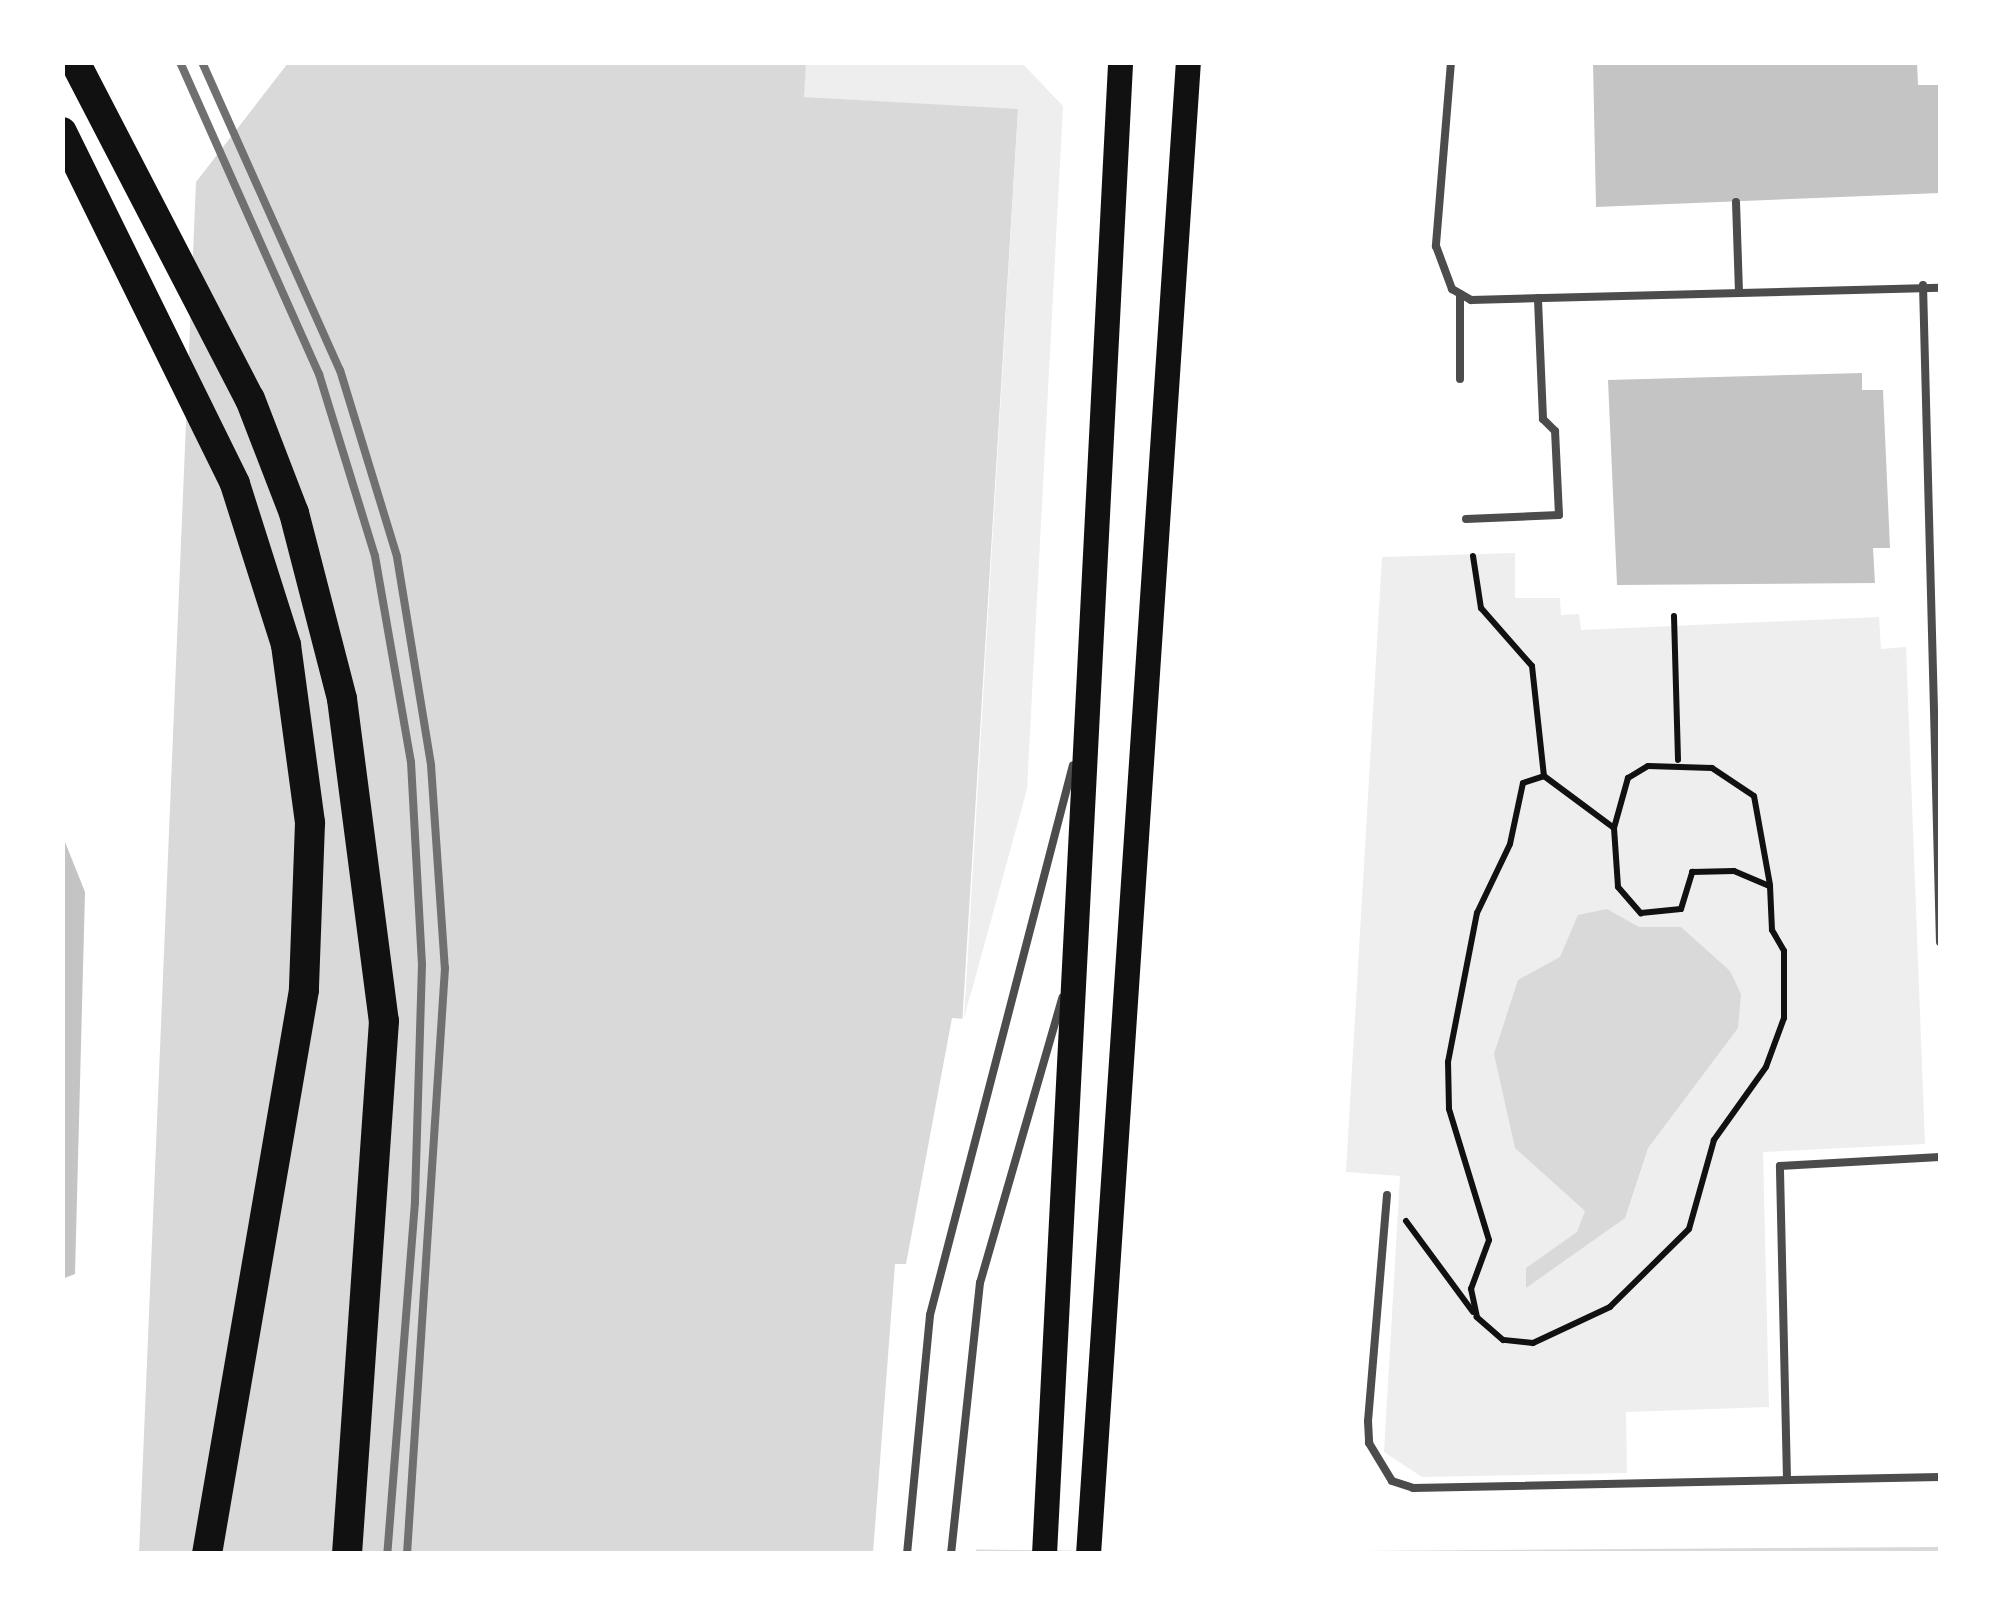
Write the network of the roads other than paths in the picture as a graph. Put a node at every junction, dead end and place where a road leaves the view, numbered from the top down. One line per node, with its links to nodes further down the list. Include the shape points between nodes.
1 (74, 62): 23 (highway, via 250,399 314,579 373,896 382,1124)
2 (1120, 62): 14 (main road)
3 (1188, 62): 27 (main road)
4 (1451, 62): 10 (lane, via 1436,246)
5 (62, 132): 22 (highway, via 235,484 286,645 308,804 304,990)
6 (1736, 202): 9 (lane)
7 (1923, 285): 8 (lane); 9 (lane); 15 (lane)
8 (1940, 288)
9 (1739, 291): 11 (lane)
10 (1460, 294): 11 (lane); 12 (lane)
11 (1538, 298): 13 (lane, via 1543,418 1556,430 1559,515)
12 (1460, 379)
13 (1466, 519)
14 (1087, 712): 17 (main road); 24 (lane, via 930,1315)
15 (1940, 886): 16 (lane)
16 (1940, 942)
17 (1074, 961): 25 (lane, via 999,1201 966,1356); 26 (main road)
18 (1940, 1157): 21 (lane, via 1780,1166)
19 (1387, 1195): 21 (lane, via 1368,1421 1369,1444 1392,1480 1413,1488)
20 (1940, 1476): 21 (lane)
21 (1786, 1479)
22 (207, 1554)
23 (347, 1554)
24 (906, 1554)
25 (951, 1554)
26 (1044, 1554)
27 (1088, 1554)

